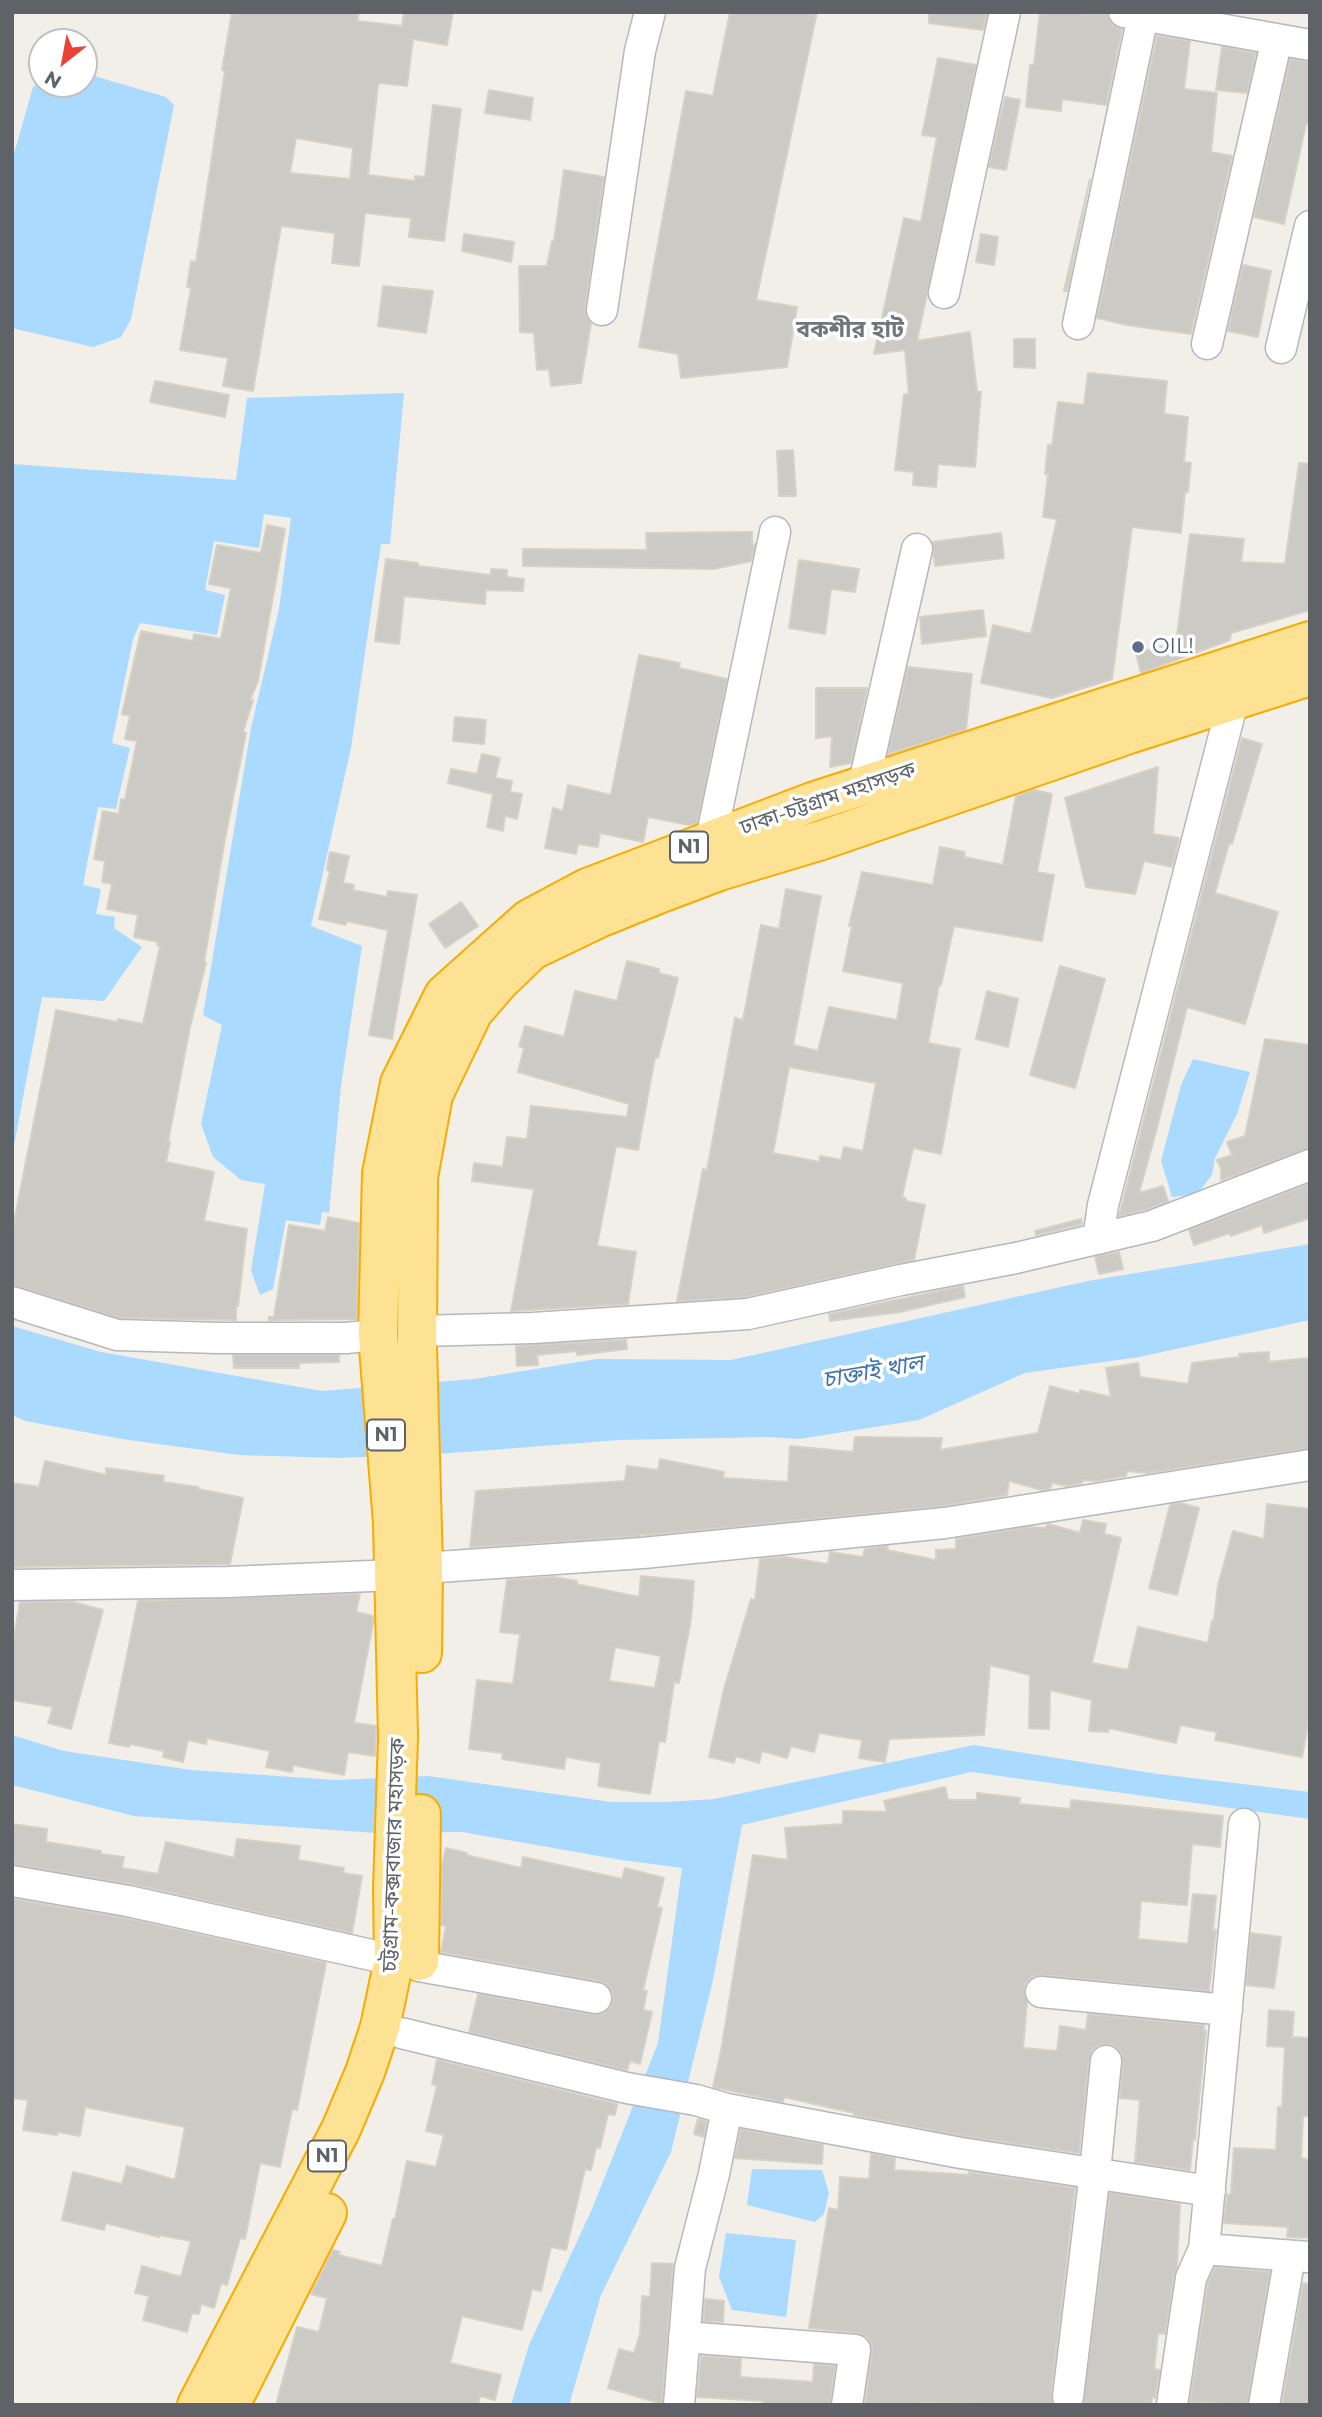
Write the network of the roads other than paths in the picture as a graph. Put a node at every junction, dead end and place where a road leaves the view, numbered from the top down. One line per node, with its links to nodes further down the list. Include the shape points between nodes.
1 (650, 12): 8 (street, via 640,51)
2 (1005, 12): 7 (street)
3 (1133, 14): 4 (street); 9 (street)
4 (1277, 39): 5 (street); 10 (street)
5 (1310, 45)
6 (1310, 226): 11 (street)
7 (944, 293)
8 (603, 310)
9 (1078, 324)
10 (1207, 344)
11 (1281, 348)
12 (775, 532): 19 (street)
13 (916, 549): 17 (street)
14 (1310, 641): 17 (highway, ঢাকা-চট্টগ্রাম মহাসড়ক / N1)
15 (1310, 676): 16 (highway, ঢাকা-চট্টগ্রাম মহাসড়ক / N1)
16 (1233, 701): 20 (highway, ঢাকা-চট্টগ্রাম মহাসড়ক / N1); 22 (street, via 1106,1192)
17 (863, 787): 18 (highway, ঢাকা-চট্টগ্রাম মহাসড়ক / N1)
18 (812, 802): 19 (highway, ঢাকা-চট্টগ্রাম মহাসড়ক / N1); 20 (highway)
19 (711, 839): 25 (highway, ঢাকা-চট্টগ্রাম মহাসড়ক / N1, via 587,888 529,919 444,995 400,1083 382,1173)
20 (822, 840): 24 (highway, ঢাকা-চট্টগ্রাম মহাসড়ক / N1, via 719,871 554,939 532,950 473,1012 433,1095 418,1177)
21 (1310, 1165): 22 (street, via 1152,1226)
22 (1098, 1239): 24 (street, via 748,1314)
23 (12, 1302): 25 (street, via 117,1335)
24 (418, 1339): 27 (highway, চট্টগ্রাম-কক্সবাজার মহাসড়ক / N1)
25 (378, 1340): 27 (highway, চট্টগ্রাম-কক্সবাজার মহাসড়ক / N1)
26 (1310, 1465): 28 (street, via 944,1523)
27 (407, 1524): 28 (highway, চট্টগ্রাম-কক্সবাজার মহাসড়ক / N1)
28 (409, 1572): 29 (street, via 228,1582); 32 (highway, চট্টগ্রাম-কক্সবাজার মহাসড়ক / N1)
29 (12, 1585)
30 (1244, 1824): 35 (street)
31 (12, 1881): 32 (street, via 128,1901)
32 (407, 1963): 34 (street); 36 (highway, চট্টগ্রাম-কক্সবাজার মহাসড়ক / N1); 45 (highway, চট্টগ্রাম-কক্সবাজার মহাসড়ক / N1, via 341,2129)
33 (1041, 1992): 35 (street)
34 (596, 1998)
35 (1227, 2010): 40 (street)
36 (401, 2033): 38 (street); 46 (highway, চট্টগ্রাম-কক্সবাজার মহাসড়ক / N1, via 389,2080 362,2144)
37 (1106, 2061): 39 (street)
38 (727, 2109): 39 (street, via 961,2153); 43 (street, via 690,2267)
39 (1095, 2172): 40 (street); 44 (street)
40 (1210, 2191): 41 (street)
41 (1204, 2249): 42 (street); 49 (street, via 1191,2278)
42 (1300, 2256): 50 (street)
43 (684, 2337): 47 (street); 48 (street, via 855,2350)
44 (1068, 2397)
45 (197, 2405)
46 (230, 2405)
47 (679, 2405)
48 (847, 2405)
49 (1172, 2405)
50 (1264, 2405)

